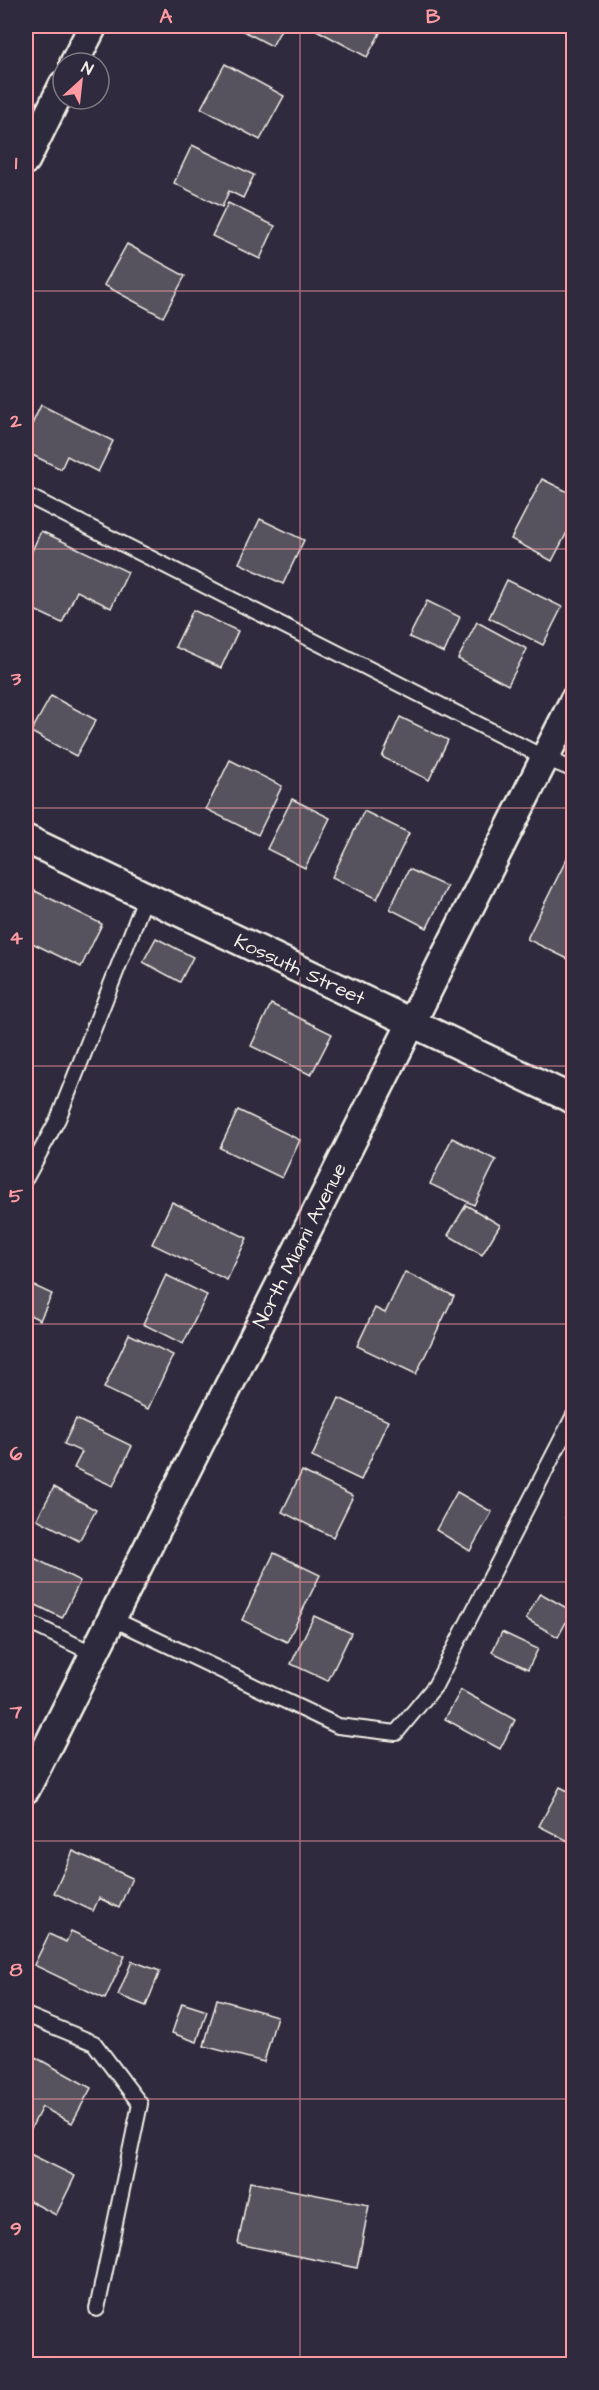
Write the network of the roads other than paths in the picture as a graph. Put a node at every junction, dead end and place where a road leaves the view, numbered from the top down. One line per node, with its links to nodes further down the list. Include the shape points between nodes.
1 (93, 26): 2 (street)
2 (80, 51)
3 (51, 109): 4 (street)
4 (26, 160)
5 (26, 495): 7 (lane)
6 (573, 700): 7 (street, North Miami Avenue)
7 (545, 758): 8 (lane); 11 (street, North Miami Avenue)
8 (573, 770)
9 (26, 839): 10 (street, Kossuth Street)
10 (146, 896): 11 (street, Kossuth Street); 13 (lane, via 57,1119)
11 (411, 1022): 12 (street, Kossuth Street); 15 (street, North Miami Avenue)
12 (573, 1100)
13 (26, 1178)
14 (573, 1415): 15 (lane, via 435,1686 396,1733 338,1726)
15 (111, 1618): 17 (street, North Miami Avenue)
16 (26, 1621): 17 (lane)
17 (94, 1654): 18 (street, North Miami Avenue)
18 (26, 1789)
19 (26, 2014): 20 (lane, via 94,2043 140,2104)
20 (97, 2309)

